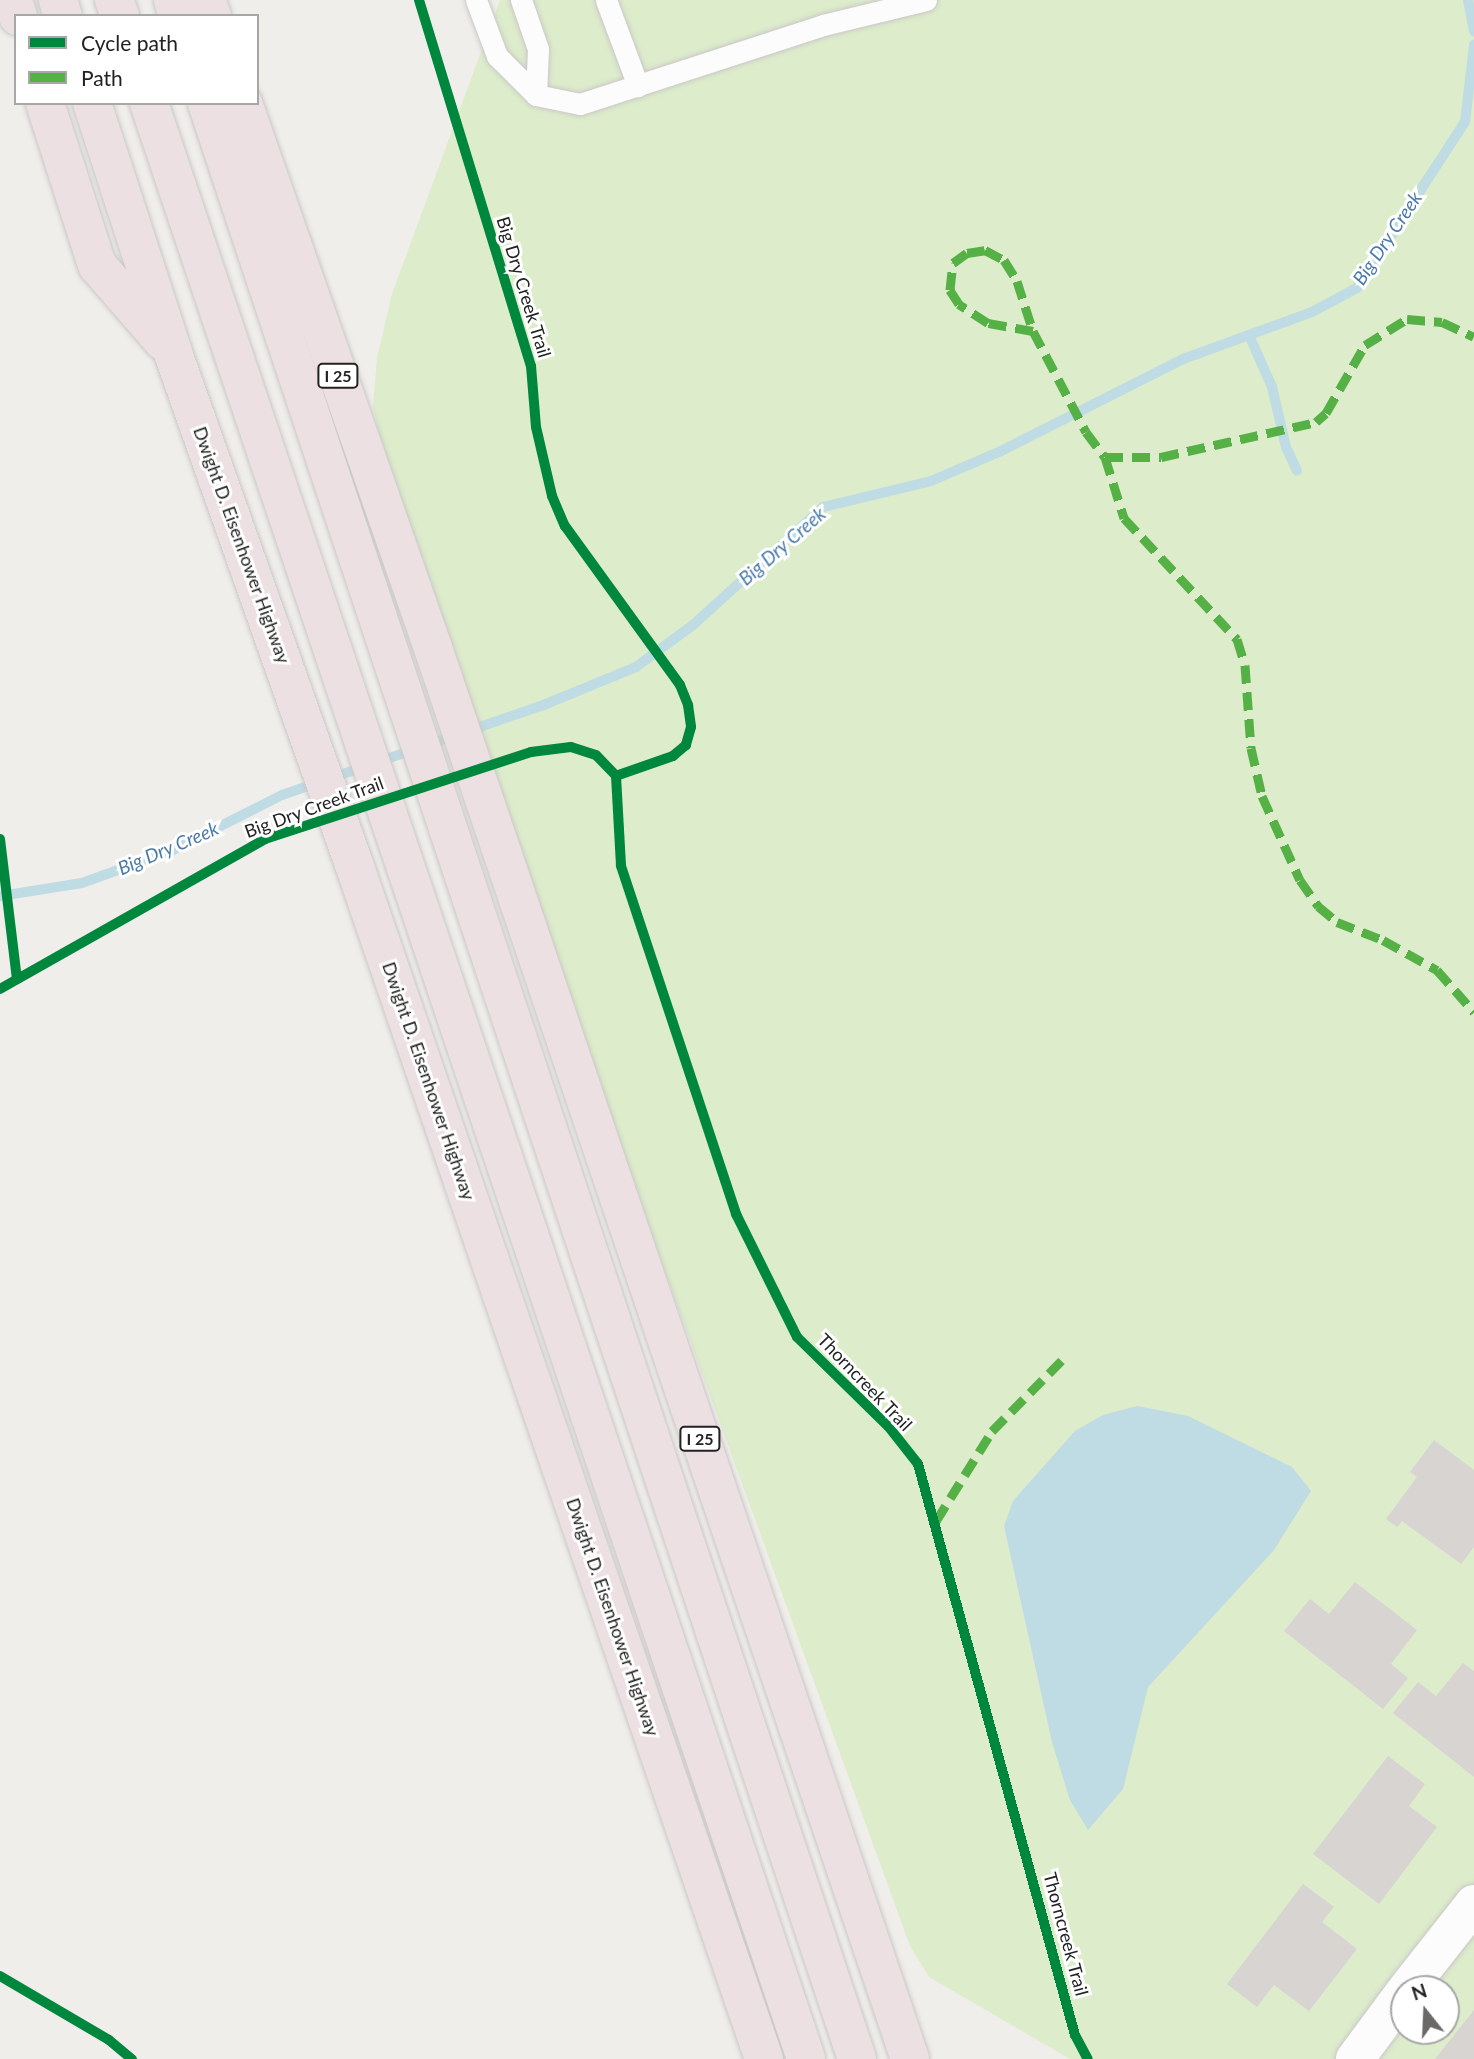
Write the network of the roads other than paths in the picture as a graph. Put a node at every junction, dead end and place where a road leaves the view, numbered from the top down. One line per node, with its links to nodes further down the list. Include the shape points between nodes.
1 (476, 0): 6 (lane, via 497,56)
2 (521, 0): 6 (lane, via 538,48)
3 (606, 0): 5 (lane)
4 (926, 0): 5 (lane, via 823,25)
5 (638, 86): 6 (lane, via 580,104)
6 (536, 95)
7 (47, 105): 12 (highway, via 97,265)
8 (93, 105): 12 (highway, Dwight D. Eisenhower Highway)
9 (150, 105): 17 (highway)
10 (209, 105): 18 (highway)
11 (244, 105): 19 (highway, I 25, via 433,648)
12 (173, 353): 16 (highway, Dwight D. Eisenhower Highway, via 355,864)
13 (1474, 1903): 14 (street)
14 (1418, 1975)
15 (1390, 2011): 20 (street)
16 (764, 2059)
17 (807, 2059)
18 (857, 2059)
19 (910, 2059)
20 (1355, 2059)

